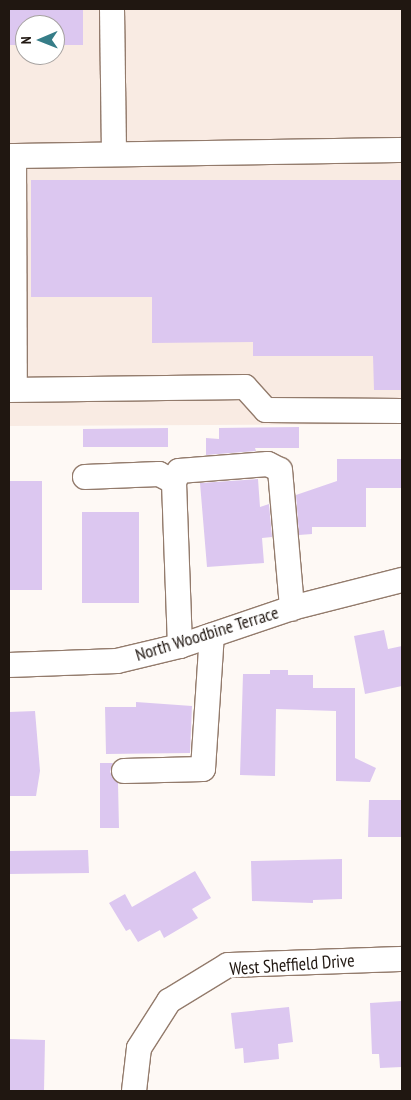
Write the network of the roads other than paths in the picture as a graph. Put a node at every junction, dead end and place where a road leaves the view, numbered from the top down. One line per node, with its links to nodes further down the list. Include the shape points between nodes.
1 (112, 9): 3 (street)
2 (402, 150): 3 (street)
3 (114, 154): 4 (street)
4 (11, 156): 5 (street)
5 (12, 389): 6 (street, via 245,386 266,410)
6 (402, 411)
7 (85, 477): 8 (street, via 159,474)
8 (174, 482): 10 (street, via 179,471 188,468 268,464 280,470); 12 (street)
9 (402, 580): 10 (street, North Woodbine Terrace)
10 (292, 608): 11 (street, North Woodbine Terrace)
11 (212, 635): 12 (street, North Woodbine Terrace); 14 (street, via 203,769)
12 (180, 646): 13 (street, North Woodbine Terrace, via 117,661)
13 (9, 664)
14 (124, 771)
15 (402, 959): 16 (street, West Sheffield Drive, via 228,966 168,1001 139,1048)
16 (134, 1091)

